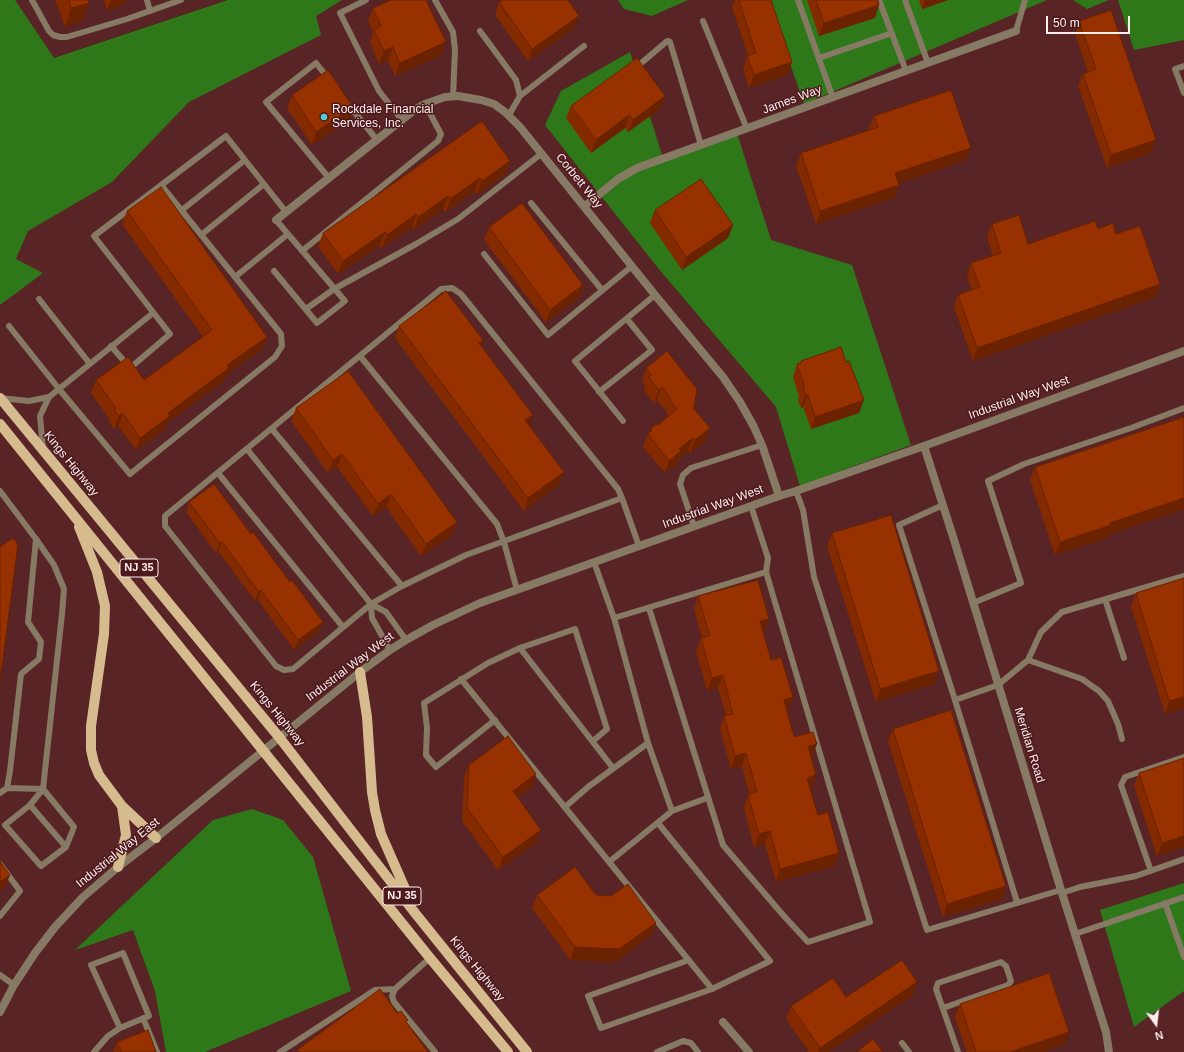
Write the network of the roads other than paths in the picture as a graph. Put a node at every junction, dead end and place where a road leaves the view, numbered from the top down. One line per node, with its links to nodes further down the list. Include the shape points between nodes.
1 (32, 0): 10 (lane, via 49,31 60,37 68,37)
2 (147, 0): 10 (lane)
3 (181, 0): 10 (lane)
4 (366, 0): 29 (lane, via 340,13 379,91)
5 (435, 0): 24 (lane, via 453,32)
6 (798, 0): 16 (lane)
7 (879, 0): 14 (lane)
8 (905, 0): 17 (lane)
9 (1025, 0): 12 (lane)
10 (150, 11)
11 (703, 21): 30 (lane)
12 (1016, 31): 17 (street, James Way)
13 (480, 32): 23 (lane, via 516,80)
14 (892, 33): 16 (lane); 20 (lane)
15 (584, 46): 23 (lane)
16 (819, 58): 26 (lane)
17 (928, 63): 20 (street, James Way)
18 (639, 65): 32 (lane, via 666,42 670,42)
19 (1184, 66): 22 (lane, via 1175,68)
20 (906, 71): 26 (street, James Way)
21 (330, 81): 35 (lane, via 316,63 266,102)
22 (1184, 93)
23 (520, 96): 28 (lane)
24 (453, 97): 27 (street, Corbett Way); 28 (street, Corbett Way, via 468,97 494,104)
25 (344, 98): 31 (lane)
26 (833, 98): 30 (street, James Way)
27 (425, 104): 29 (street, Corbett Way); 45 (lane, via 441,134 438,141)
28 (509, 115): 33 (street, Corbett Way)
29 (402, 120): 31 (street, Corbett Way)
30 (747, 129): 32 (street, James Way)
31 (377, 140): 35 (street, Corbett Way)
32 (702, 145): 39 (street, James Way, via 637,168 618,179)
33 (541, 154): 39 (street, Corbett Way); 50 (lane, via 458,219)
34 (245, 160): 36 (lane); 37 (lane, via 226,136); 40 (lane)
35 (329, 178): 41 (street, Corbett Way)
36 (264, 184): 41 (lane); 44 (lane)
37 (161, 185): 40 (lane); 55 (lane, via 94,236)
38 (531, 204): 51 (lane)
39 (585, 206): 47 (street, Corbett Way)
40 (182, 210): 44 (lane)
41 (286, 212): 42 (street, Corbett Way)
42 (276, 220): 43 (lane)
43 (288, 234): 45 (lane); 49 (lane)
44 (201, 235): 49 (lane)
45 (302, 251): 50 (lane)
46 (484, 254): 51 (lane, via 548,335)
47 (632, 266): 51 (lane); 52 (street, Corbett Way)
48 (274, 271): 54 (lane)
49 (235, 277): 62 (lane, via 281,334 282,346 275,357 130,474)
50 (334, 289): 54 (lane); 54 (lane, via 345,301 317,323)
51 (602, 290)
52 (655, 296): 56 (lane); 70 (street, Corbett Way, via 723,377 740,402)
53 (39, 299): 61 (lane)
54 (306, 310)
55 (153, 313): 58 (lane); 58 (lane, via 170,334 130,368)
56 (627, 319): 63 (lane, via 575,361); 63 (lane, via 652,350)
57 (9, 326): 62 (lane)
58 (111, 346): 61 (lane)
59 (1184, 352): 71 (street, Industrial Way West)
60 (360, 356): 69 (lane); 78 (lane, via 442,289 452,288 461,294); 84 (lane, via 497,524)
61 (90, 364): 62 (lane)
62 (59, 389): 64 (lane)
63 (599, 392): 67 (lane)
64 (48, 397): 65 (lane, via 29,401); 73 (lane, via 40,416)
65 (0, 398): 73 (main road, Kings Highway / NJ 35)
66 (1184, 408): 92 (lane, via 1024,464 988,481 1021,583)
67 (623, 421)
68 (0, 424): 81 (main road, NJ 35)
69 (272, 429): 72 (lane); 89 (lane)
70 (762, 445): 77 (street, Corbett Way); 82 (lane, via 690,468 683,475 680,484)
71 (924, 446): 76 (street, Industrial Way West); 79 (street, Meridian Road)
72 (247, 449): 74 (lane); 93 (lane)
73 (43, 451): 107 (main road, Kings Highway / NJ 35)
74 (218, 473): 96 (lane); 96 (lane, via 165,516 165,526 276,666 284,670 293,669)
75 (0, 491): 83 (lane)
76 (796, 491): 77 (street, Industrial Way West); 132 (lane, via 814,576 927,930)
77 (779, 496): 80 (street, Industrial Way West)
78 (622, 498): 84 (lane); 85 (lane)
79 (943, 505): 92 (street, Meridian Road); 105 (lane, via 899,525)
80 (751, 506): 82 (street, Industrial Way West); 87 (lane, via 768,558)
81 (74, 515): 111 (main road, NJ 35); 119 (main road, via 97,572 105,606 104,634 91,726 91,750 99,775)
82 (694, 526): 85 (street, Industrial Way West)
83 (36, 539): 114 (lane, via 28,622 41,642 39,659 21,674); 115 (lane, via 54,565 64,589)
84 (504, 542): 89 (lane, via 466,555); 90 (lane)
85 (639, 546): 86 (street, Industrial Way West)
86 (594, 562): 90 (street, Industrial Way West); 95 (lane)
87 (766, 572): 94 (lane); 117 (lane, via 870,922 808,942 723,845)
88 (1184, 576): 91 (lane)
89 (402, 586): 93 (lane)
90 (517, 590): 97 (street, Industrial Way West, via 480,602)
91 (1106, 599): 100 (lane); 101 (lane, via 1062,612 1041,632)
92 (973, 603): 104 (street, Meridian Road)
93 (371, 604): 96 (lane); 97 (lane, via 386,612); 99 (lane, via 372,618)
94 (649, 608): 95 (lane); 117 (lane)
95 (614, 618): 110 (lane)
96 (343, 627)
97 (406, 640): 99 (street, Industrial Way West)
98 (520, 648): 103 (lane); 109 (lane); 109 (lane, via 575,629 606,729)
99 (390, 650): 102 (street, Industrial Way West)
100 (1124, 658)
101 (1028, 660): 104 (lane); 108 (lane, via 1082,679 1099,691 1108,700)
102 (360, 672): 107 (street, Industrial Way West); 134 (main road, via 367,717 375,810 381,834)
103 (461, 679): 106 (lane); 106 (lane, via 424,703 427,728 426,755 436,767)
104 (998, 685): 105 (lane); 130 (street, Meridian Road)
105 (955, 700): 132 (lane)
106 (495, 720): 120 (lane)
107 (279, 737): 111 (street, Industrial Way East); 134 (main road, Kings Highway / NJ 35)
108 (1122, 739)
109 (593, 741): 113 (lane)
110 (648, 743): 113 (lane); 121 (lane)
111 (264, 750): 123 (street, Industrial Way East); 138 (main road, NJ 35)
112 (1184, 757): 129 (lane, via 1125,777 1121,785)
113 (613, 768): 120 (lane)
114 (6, 788): 115 (lane); 116 (lane)
115 (43, 789): 118 (lane); 124 (lane, via 74,827)
116 (0, 793)
117 (707, 798): 121 (lane)
118 (30, 805): 124 (lane); 124 (lane, via 5,825 41,866)
119 (122, 806): 123 (main road); 128 (main road, via 126,835)
120 (565, 807): 126 (lane)
121 (672, 811): 122 (lane)
122 (658, 823): 126 (lane); 143 (lane, via 770,961)
123 (156, 838): 128 (street, Industrial Way East)
124 (66, 847)
125 (1184, 859): 129 (lane)
126 (609, 862): 139 (lane)
127 (0, 864): 135 (lane, via 20,890)
128 (118, 867): 141 (street, Industrial Way East, via 82,897 55,927)
129 (1151, 870): 130 (lane, via 1136,876)
130 (1061, 891): 132 (lane); 136 (street, Meridian Road)
131 (1184, 897): 133 (lane)
132 (1017, 902)
133 (1164, 904): 136 (lane); 137 (lane)
134 (415, 913): 155 (main road, Kings Highway / NJ 35)
135 (0, 916)
136 (1075, 934): 161 (street, Meridian Road, via 1106,1032)
137 (1184, 956)
138 (430, 958): 142 (lane); 154 (main road, NJ 35)
139 (688, 960): 143 (lane); 143 (lane, via 588,996 601,1028)
140 (0, 975): 141 (lane)
141 (14, 985): 145 (street, Industrial Way East)
142 (395, 989): 152 (lane, via 375,990); 153 (lane, via 392,996 394,1002)
143 (712, 989)
144 (943, 1008): 144 (lane, via 1008,985 1011,981 1006,966 1001,962 938,983 936,989); 160 (lane)
145 (0, 1012)
146 (143, 1018): 148 (lane); 148 (lane, via 149,1016 123,953 92,965); 151 (lane)
147 (723, 1022): 158 (street)
148 (120, 1028): 150 (lane, via 108,1036)
149 (902, 1043): 159 (lane)
150 (94, 1052)
151 (157, 1052)
152 (280, 1052)
153 (435, 1052)
154 (508, 1052)
155 (527, 1052)
156 (657, 1052): 157 (lane, via 683,1041 691,1043)
157 (698, 1052)
158 (749, 1052)
159 (909, 1052)
160 (958, 1052)
161 (1109, 1052)

